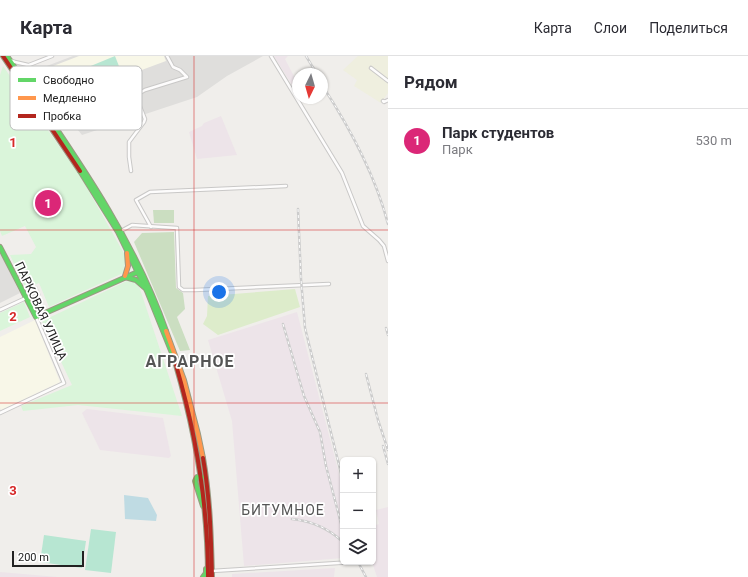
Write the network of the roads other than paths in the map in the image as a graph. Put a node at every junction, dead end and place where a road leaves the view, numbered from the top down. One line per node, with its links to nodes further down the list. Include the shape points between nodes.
1 (3, 56): 7 (main road)
2 (52, 56): 6 (street)
3 (167, 56): 11 (street, via 173,67 187,77)
4 (271, 56): 25 (street, via 342,173 363,226 384,246)
5 (7, 57): 6 (street); 8 (main road)
6 (29, 65)
7 (11, 66)
8 (12, 66)
9 (371, 68): 10 (street)
10 (388, 81)
11 (142, 92)
12 (388, 100): 13 (street)
13 (383, 101)
14 (142, 112): 15 (street, via 145,119)
15 (142, 125)
16 (53, 130): 23 (main road)
17 (56, 130): 22 (main road)
18 (138, 130): 19 (street, via 129,142)
19 (131, 171)
20 (286, 186): 21 (street, via 150,192 136,200)
21 (151, 227): 22 (street, via 132,226); 28 (street, via 177,228 180,287 183,290)
22 (122, 231): 26 (main road)
23 (125, 245): 26 (main road); 27 (main road, via 128,259)
24 (0, 247): 30 (main road, ПАРКОВАЯ УЛИЦА)
25 (388, 261)
26 (140, 271): 27 (main road); 29 (main road); 35 (main road, via 157,304 184,380)
27 (124, 277): 29 (main road, via 139,282); 32 (main road)
28 (329, 284)
29 (147, 291): 34 (main road, via 181,381)
30 (26, 298): 31 (street); 32 (main road, ПАРКОВАЯ УЛИЦА)
31 (0, 310)
32 (36, 317): 33 (street, ПАРКОВАЯ УЛИЦА, via 64,383)
33 (0, 413)
34 (202, 476): 35 (main road); 36 (main road); 36 (main road, via 197,477 195,481)
35 (207, 481): 39 (main road)
36 (206, 520): 37 (main road)
37 (207, 538): 40 (main road); 41 (main road)
38 (340, 563): 39 (street)
39 (212, 571): 42 (main road)
40 (204, 577)
41 (208, 577)
42 (212, 577)

